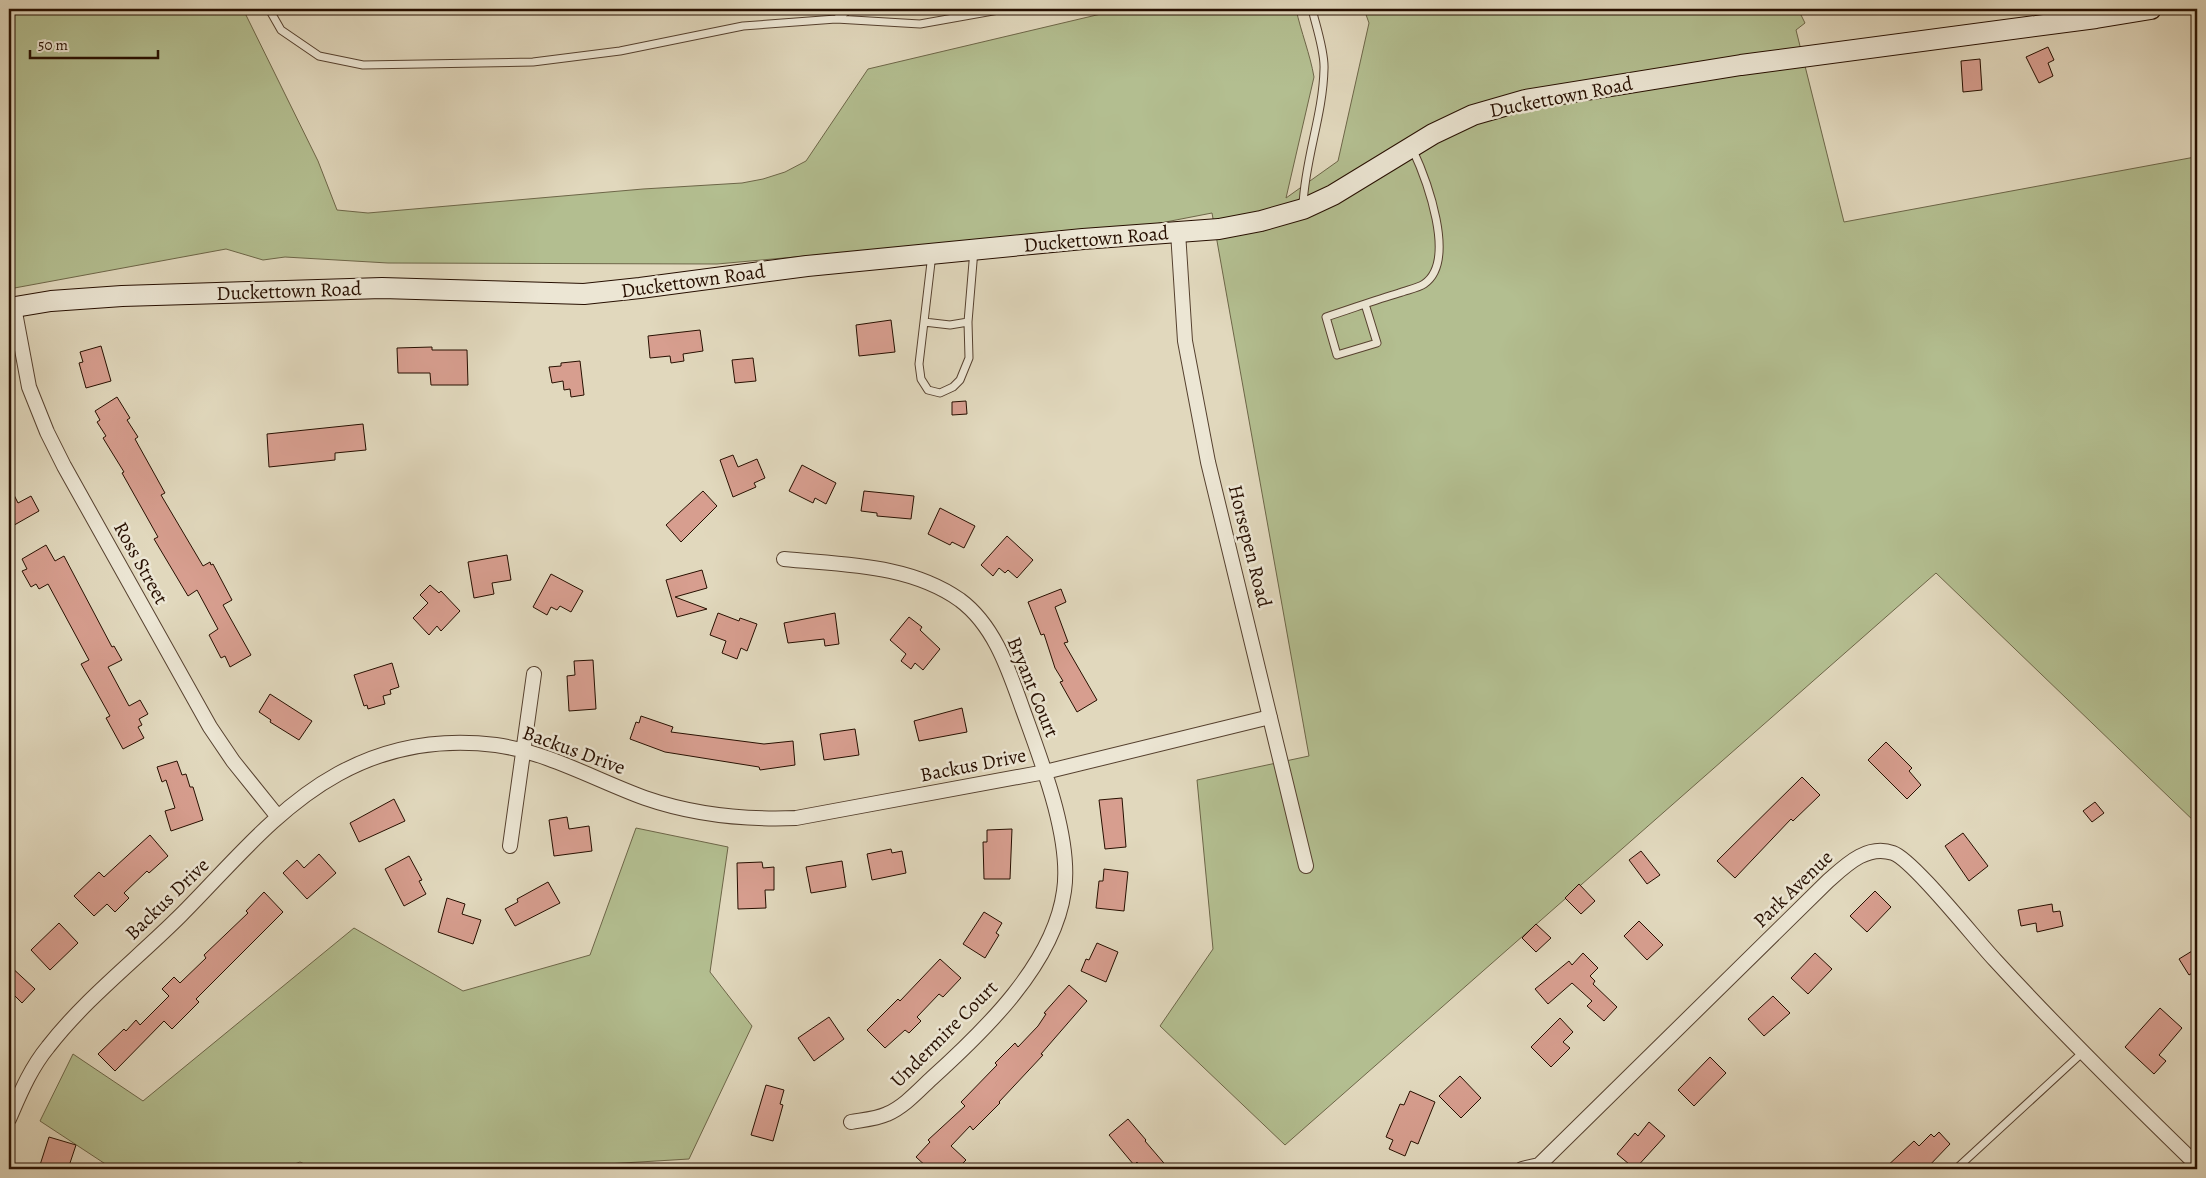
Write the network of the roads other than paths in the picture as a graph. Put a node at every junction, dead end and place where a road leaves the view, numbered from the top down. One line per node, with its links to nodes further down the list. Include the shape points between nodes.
1 (269, 9): 6 (lane, via 281,30 319,56 363,65 533,62 620,50 743,26)
2 (850, 9): 6 (lane)
3 (1004, 9): 6 (lane, via 920,24)
4 (1312, 9): 8 (lane, via 1324,67)
5 (2151, 9): 7 (street, Duckettown Road, via 1741,64 1556,94 1473,115)
6 (836, 19)
7 (1410, 146): 8 (street, Duckettown Road, via 1358,180); 12 (lane, via 1423,173 1434,212 1440,251 1438,269 1424,284)
8 (1303, 209): 9 (street, Duckettown Road, via 1241,225)
9 (1178, 232): 10 (street, Duckettown Road); 18 (street, Horsepen Road, via 1185,341 1208,462)
10 (974, 250): 11 (street, Duckettown Road); 15 (lane)
11 (932, 254): 13 (street, Duckettown Road, via 788,268 584,294 382,288 112,296); 14 (lane)
12 (1365, 304): 12 (lane, via 1326,317 1337,355 1377,343)
13 (11, 308): 21 (street, Ross Street, via 30,387 64,466 210,727 233,762)
14 (924, 322): 15 (lane, via 950,325); 15 (lane, via 921,379 928,390 940,393 960,380 969,358)
15 (968, 322)
16 (784, 559): 20 (street, Bryant Court, via 909,575 960,600 982,623 1007,666)
17 (534, 674): 19 (street)
18 (1270, 717): 20 (street, Backus Drive); 23 (street, Horsepen Road)
19 (523, 749): 20 (street, Backus Drive, via 647,798 713,815 758,819 796,818); 21 (street, Backus Drive, via 449,742 412,746 338,774); 22 (street)
20 (1045, 772): 26 (street, Undermire Court, via 1064,849 1065,870 1064,892 1048,942 999,1012 949,1063 902,1105 887,1114)
21 (278, 817): 25 (street, Backus Drive, via 179,918 70,1020 26,1080)
22 (510, 846)
23 (1306, 866)
24 (2082, 1052): 27 (street, Park Avenue); 28 (street, Park Avenue, via 1914,870 1895,854 1878,849 1852,860 1828,881 1539,1165); 29 (lane)
25 (9, 1119)
26 (851, 1122)
27 (2197, 1165)
28 (1522, 1169)
29 (1956, 1169)

